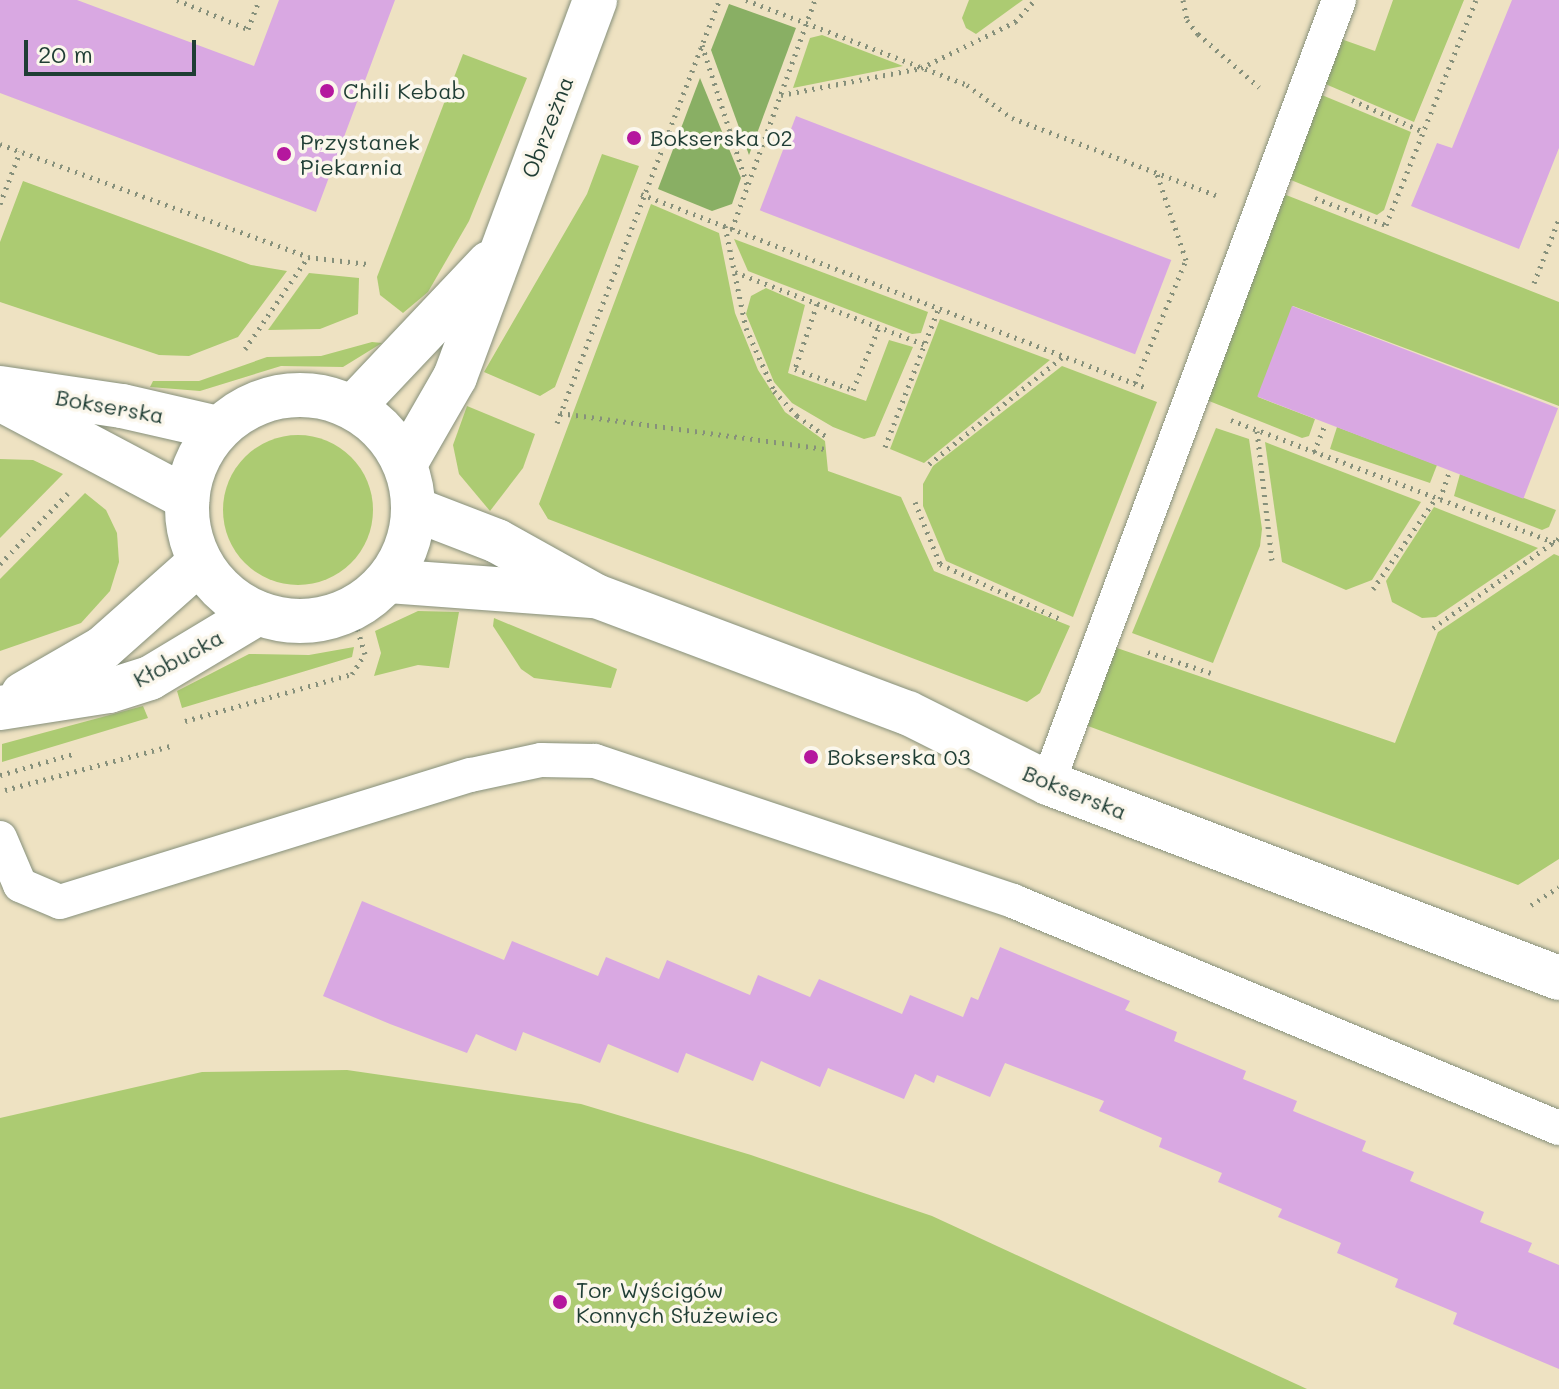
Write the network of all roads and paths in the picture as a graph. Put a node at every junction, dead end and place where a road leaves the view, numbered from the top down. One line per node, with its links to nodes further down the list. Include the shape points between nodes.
1 (177, 0): 2 (path, via 248,29)
2 (259, 0)
3 (595, 0): 28 (street, Obrzeżna)
4 (719, 0): 12 (path)
5 (746, 0): 11 (path)
6 (815, 0): 11 (path)
7 (1035, 0): 13 (path, via 1015,22)
8 (1183, 0): 16 (path, via 1187,20 1198,34)
9 (1339, 0): 14 (lane)
10 (1476, 0): 17 (path)
11 (806, 23): 13 (path); 15 (path)
12 (702, 44): 21 (path); 22 (path)
13 (921, 68): 15 (path); 20 (path, via 967,85 1012,118)
14 (1309, 82): 16 (lane); 17 (path)
15 (781, 95): 21 (path)
16 (1296, 119): 23 (lane)
17 (1424, 132): 23 (path, via 1386,225)
18 (0, 144): 19 (path)
19 (20, 152): 24 (path); 29 (path)
20 (1156, 173): 23 (path); 38 (path, via 1186,260 1135,383)
21 (748, 187): 27 (path)
22 (641, 194): 26 (path); 43 (path)
23 (1267, 198): 41 (lane)
24 (0, 204)
25 (1559, 219): 32 (path)
26 (725, 225): 27 (path); 31 (path)
27 (732, 229): 34 (path)
28 (499, 253): 42 (street, Obrzeżna); 52 (street, Obrzeżna, via 455,377)
29 (308, 257): 30 (path); 37 (path)
30 (368, 264)
31 (734, 272): 33 (path); 48 (path, via 746,328 774,391)
32 (1534, 283)
33 (817, 304): 35 (path); 35 (path, via 795,369 853,390)
34 (939, 307): 36 (path); 38 (path)
35 (879, 327): 36 (path)
36 (924, 344): 49 (path)
37 (245, 349)
38 (1064, 356): 53 (path)
39 (0, 388): 46 (street, Bokserska, via 122,406)
40 (0, 399): 56 (street, Bokserska)
41 (1189, 405): 47 (path); 70 (lane)
42 (353, 407): 46 (street, via 294,394 249,407); 52 (street, via 377,421)
43 (560, 413): 44 (path); 50 (path)
44 (557, 423)
45 (1326, 423): 51 (path)
46 (218, 428): 56 (street, via 199,455)
47 (1257, 431): 51 (path); 61 (path)
48 (826, 436)
49 (885, 447)
50 (826, 449)
51 (1314, 452): 57 (path)
52 (405, 464): 59 (street)
53 (929, 464)
54 (1450, 470): 57 (path)
55 (73, 488): 63 (path)
56 (187, 498): 62 (street, via 191,541)
57 (1438, 498): 60 (path); 65 (path)
58 (915, 502): 70 (path, via 940,564)
59 (414, 509): 64 (street, via 404,554); 66 (street, Bokserska, via 497,541)
60 (1558, 542): 69 (path)
61 (1272, 560)
62 (200, 562): 68 (street, via 232,600); 72 (street, Kłobucka, via 103,648)
63 (0, 564)
64 (387, 581): 66 (street, Bokserska); 67 (street)
65 (1373, 589)
66 (596, 596): 77 (street, Bokserska, via 908,713)
67 (351, 609): 68 (street, via 292,622); 73 (path, via 365,654 352,674)
68 (258, 613): 72 (street, Kłobucka, via 150,678 109,691)
69 (1433, 628)
70 (1102, 637): 71 (path); 77 (lane)
71 (1211, 673)
72 (0, 707)
73 (182, 722)
74 (174, 745): 78 (path)
75 (92, 748): 76 (path)
76 (0, 775)
77 (1048, 783): 82 (street, Bokserska)
78 (0, 791)
79 (0, 838): 83 (lane, via 20,885 60,902 471,775 541,760 595,761 1013,901)
80 (1559, 887): 81 (path)
81 (1531, 905)
82 (1559, 978)
83 (1559, 1128)

